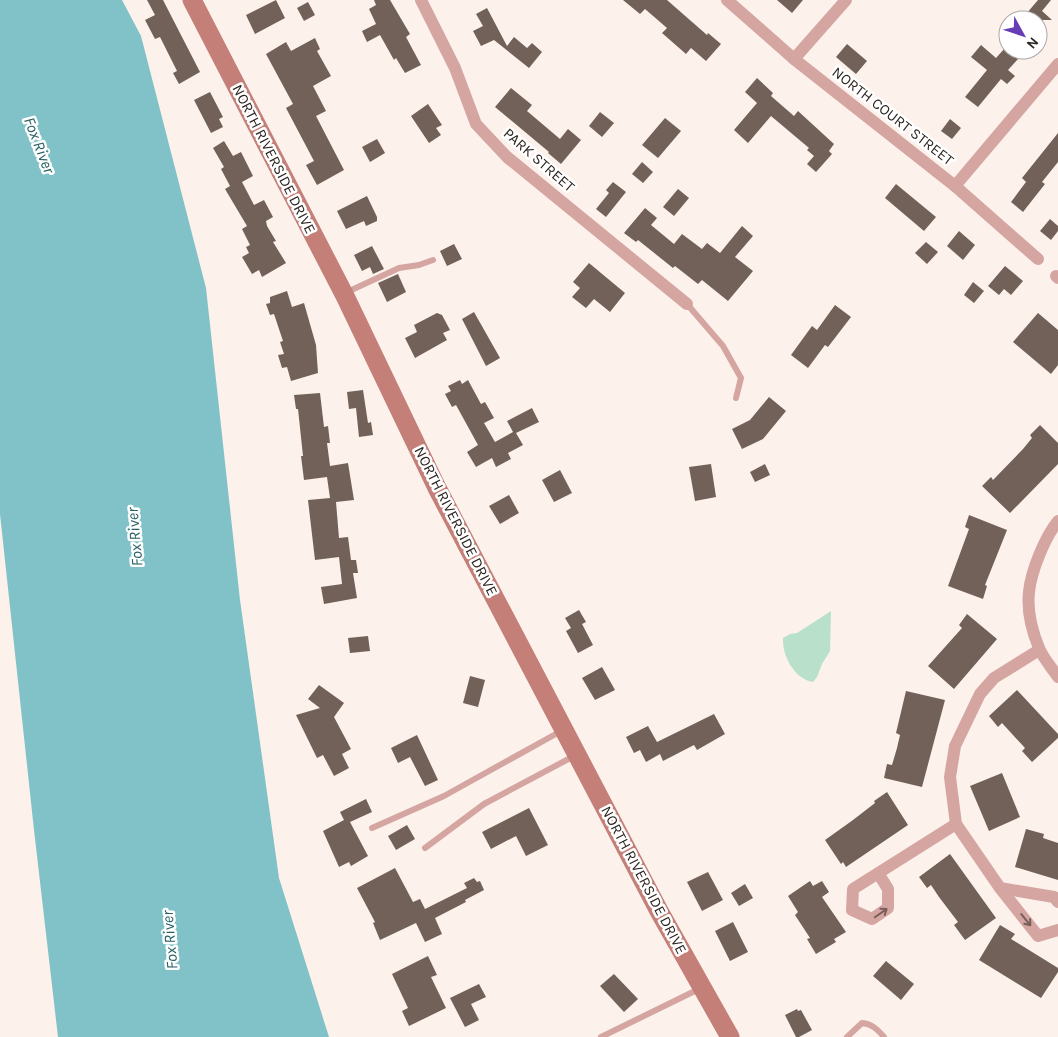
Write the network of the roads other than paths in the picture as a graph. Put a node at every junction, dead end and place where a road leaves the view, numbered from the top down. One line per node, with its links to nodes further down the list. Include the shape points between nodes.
1 (192, 0): 10 (street, NORTH RIVERSIDE DRIVE)
2 (421, 0): 11 (street, PARK STREET, via 455,68 476,124 507,157)
3 (727, 0): 5 (street, NORTH COURT STREET)
4 (846, 0): 5 (street)
5 (794, 59): 7 (street, NORTH COURT STREET)
6 (1058, 64): 7 (street)
7 (956, 186): 8 (street, NORTH COURT STREET)
8 (1038, 259)
9 (433, 260): 10 (lane, via 399,268)
10 (344, 293): 16 (street, NORTH RIVERSIDE DRIVE, via 437,488)
11 (687, 304): 12 (lane, via 723,346 741,378)
12 (736, 398)
13 (1058, 521): 14 (street, via 1039,555 1029,592 1031,625)
14 (1039, 650): 15 (street); 18 (street, via 994,678 980,694 970,714 955,746 950,777)
15 (1058, 677)
16 (564, 730): 17 (street, NORTH RIVERSIDE DRIVE); 19 (lane, via 444,796)
17 (577, 754): 20 (lane, via 484,804); 25 (street, NORTH RIVERSIDE DRIVE)
18 (956, 824): 21 (street); 22 (street)
19 (372, 828)
20 (425, 848)
21 (878, 873)
22 (1000, 888): 23 (street, via 1054,897); 24 (street, one-way to 24, via 1038,936)
23 (1058, 902)
24 (1058, 930)
25 (702, 987): 26 (lane); 27 (street, NORTH RIVERSIDE DRIVE)
26 (601, 1037)
27 (730, 1037)
28 (847, 1037): 29 (lane, via 862,1023 875,1027)
29 (884, 1037)

